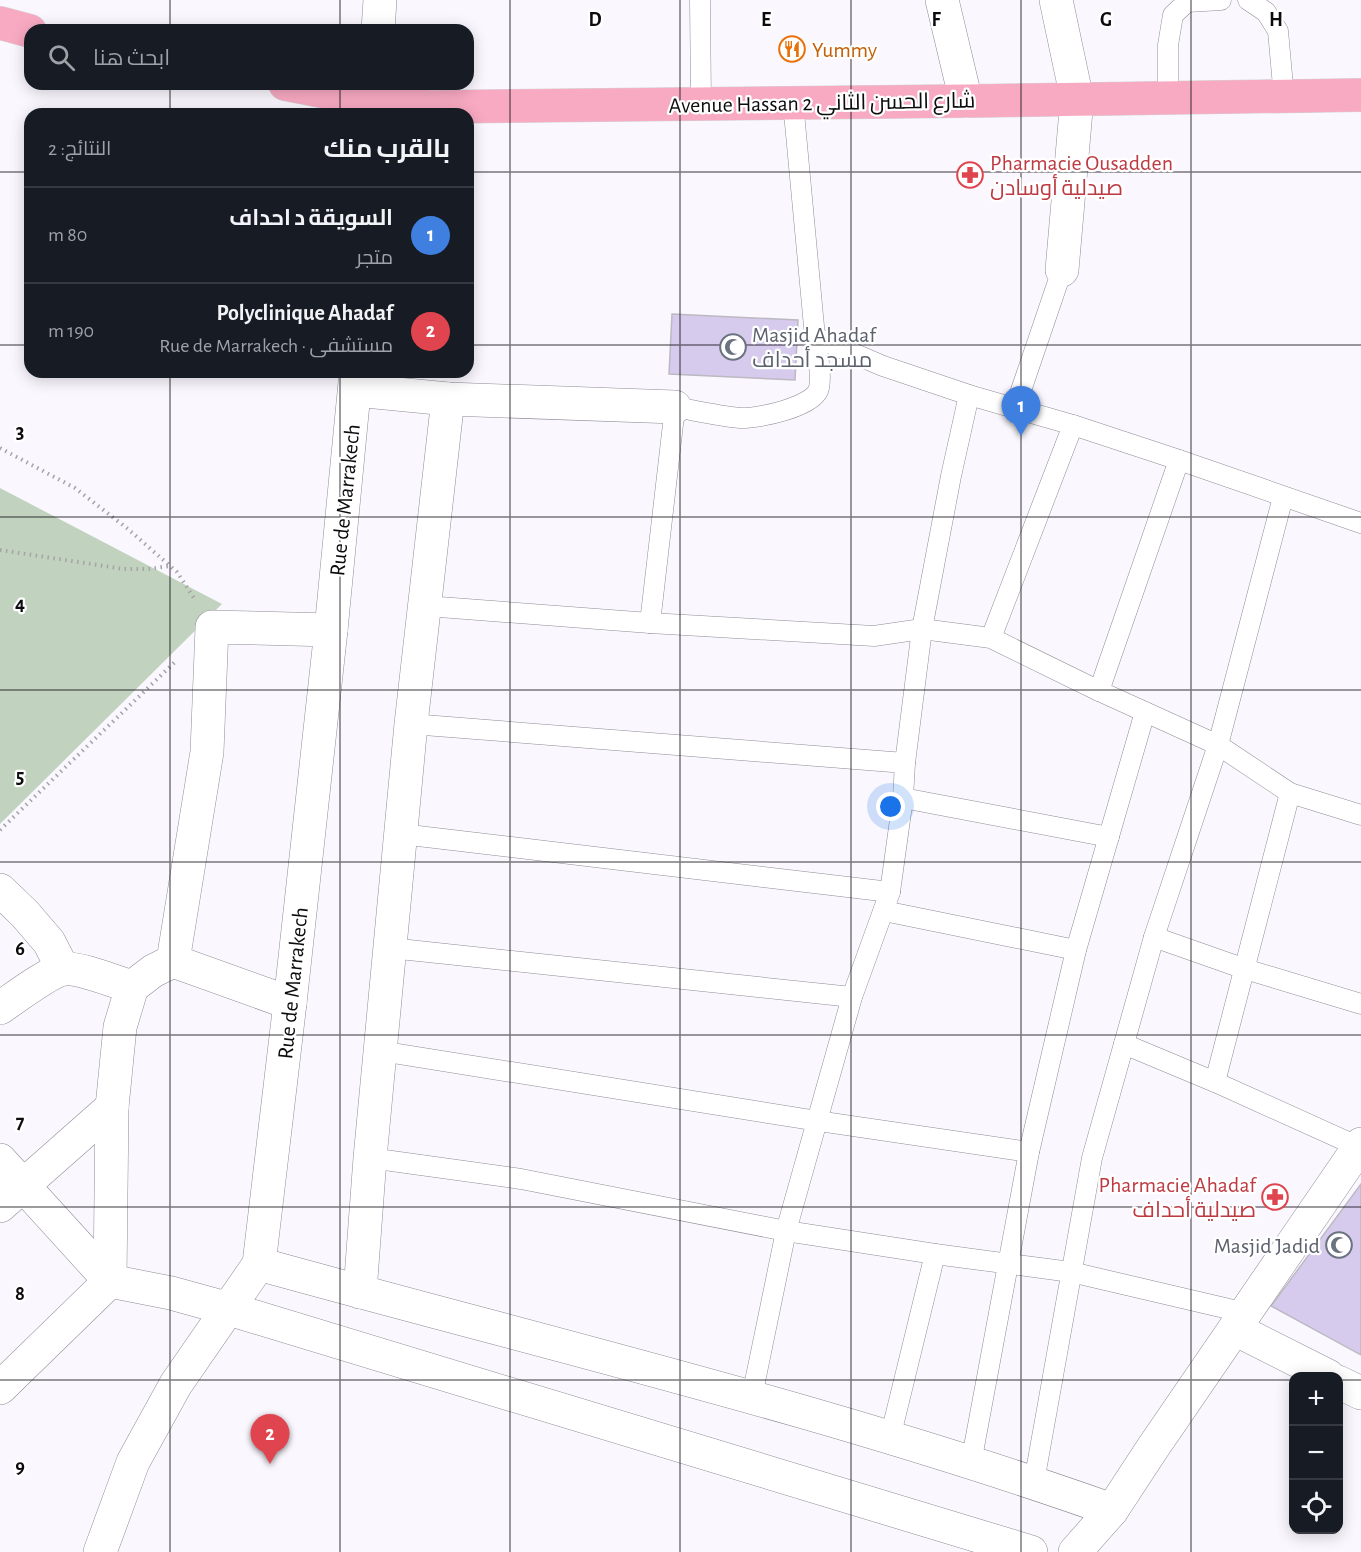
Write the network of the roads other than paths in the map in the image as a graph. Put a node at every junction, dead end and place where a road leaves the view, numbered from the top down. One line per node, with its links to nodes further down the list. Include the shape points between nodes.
1 (380, 0): 8 (street)
2 (700, 0): 18 (lane)
3 (942, 0): 16 (street)
4 (1056, 0): 14 (street)
5 (1221, 0): 13 (lane, via 1187,2 1173,15 1168,45)
6 (1248, 0): 12 (lane, via 1266,12 1278,31)
7 (0, 24): 9 (main road)
8 (378, 24)
9 (24, 30)
10 (318, 90): 15 (main road, Avenue Hassan 2 شارع الحسن الثاني)
11 (1361, 95): 12 (main road, Avenue Hassan 2 شارع الحسن الثاني)
12 (1284, 97): 13 (main road, Avenue Hassan 2 شارع الحسن الثاني)
13 (1168, 98): 14 (main road, Avenue Hassan 2 شارع الحسن الثاني)
14 (1077, 99): 16 (main road, Avenue Hassan 2 شارع الحسن الثاني); 19 (street)
15 (372, 100): 18 (main road, Avenue Hassan 2 شارع الحسن الثاني, via 429,107)
16 (966, 101): 17 (main road, Avenue Hassan 2 شارع الحسن الثاني)
17 (793, 102): 18 (main road, Avenue Hassan 2 شارع الحسن الثاني); 20 (lane)
18 (701, 104)
19 (1062, 270): 25 (lane)
20 (815, 336): 22 (lane, via 883,366); 24 (lane, via 819,388 809,400 762,416 741,418)
21 (356, 381): 23 (street); 33 (street, Rue de Marrakech)
22 (969, 395): 25 (lane); 32 (lane)
23 (448, 399): 24 (street); 30 (street)
24 (675, 407): 31 (lane)
25 (1015, 408): 26 (lane)
26 (1073, 425): 27 (lane); 34 (lane)
27 (1179, 460): 28 (lane); 35 (lane)
28 (1283, 497): 29 (lane); 38 (lane)
29 (1361, 523)
30 (426, 606): 31 (lane); 37 (street)
31 (650, 623): 32 (lane, via 874,636)
32 (922, 629): 34 (lane); 39 (lane)
33 (331, 630): 50 (street, via 212,627 207,752); 55 (street, Rue de Marrakech)
34 (991, 638): 35 (lane)
35 (1099, 691): 36 (lane)
36 (1145, 711): 38 (lane); 44 (lane)
37 (411, 724): 39 (lane); 43 (street)
38 (1218, 745): 40 (lane); 47 (lane)
39 (905, 763): 41 (lane)
40 (1290, 793): 42 (lane); 52 (lane)
41 (903, 798): 44 (lane); 46 (lane)
42 (1361, 815)
43 (401, 834): 46 (lane); 48 (street)
44 (1108, 837): 49 (lane)
45 (0, 890): 51 (street, via 49,942)
46 (887, 901): 49 (lane); 54 (lane)
47 (1154, 937): 52 (lane); 58 (lane)
48 (390, 948): 54 (lane); 59 (street)
49 (1076, 950): 64 (lane)
50 (173, 962): 53 (street); 55 (street)
51 (63, 969): 53 (street); 57 (street)
52 (1245, 969): 56 (lane); 60 (lane)
53 (132, 987): 61 (street, via 120,1027)
54 (852, 997): 62 (lane)
55 (290, 1003): 70 (street, Rue de Marrakech)
56 (1361, 1004)
57 (0, 1008)
58 (1124, 1044): 60 (lane); 72 (lane, via 1092,1158)
59 (380, 1051): 62 (lane); 65 (street)
60 (1215, 1082): 63 (lane)
61 (112, 1107): 67 (street); 73 (street)
62 (818, 1121): 64 (lane); 68 (lane)
63 (1360, 1146): 76 (street)
64 (1029, 1152): 71 (lane)
65 (370, 1158): 68 (lane, via 521,1179); 74 (street)
66 (0, 1160): 67 (street)
67 (11, 1196): 73 (street)
68 (786, 1232): 69 (lane); 81 (lane)
69 (935, 1254): 71 (lane); 82 (lane)
70 (260, 1264): 74 (street); 75 (street, Rue de Marrakech)
71 (1008, 1264): 72 (lane); 83 (lane)
72 (1071, 1272): 76 (lane); 84 (lane)
73 (110, 1281): 75 (street); 79 (street)
74 (360, 1292): 81 (street)
75 (229, 1309): 86 (street, Rue de Marrakech, via 176,1384 133,1462); 87 (street)
76 (1240, 1321): 77 (street); 85 (street)
77 (1320, 1372)
78 (1343, 1384): 80 (street)
79 (0, 1388)
80 (1361, 1393)
81 (752, 1396): 82 (street)
82 (890, 1438): 83 (street)
83 (971, 1463): 84 (street)
84 (1034, 1482): 85 (street)
85 (1112, 1510): 88 (street)
86 (100, 1552)
87 (1031, 1552)
88 (1075, 1552)

